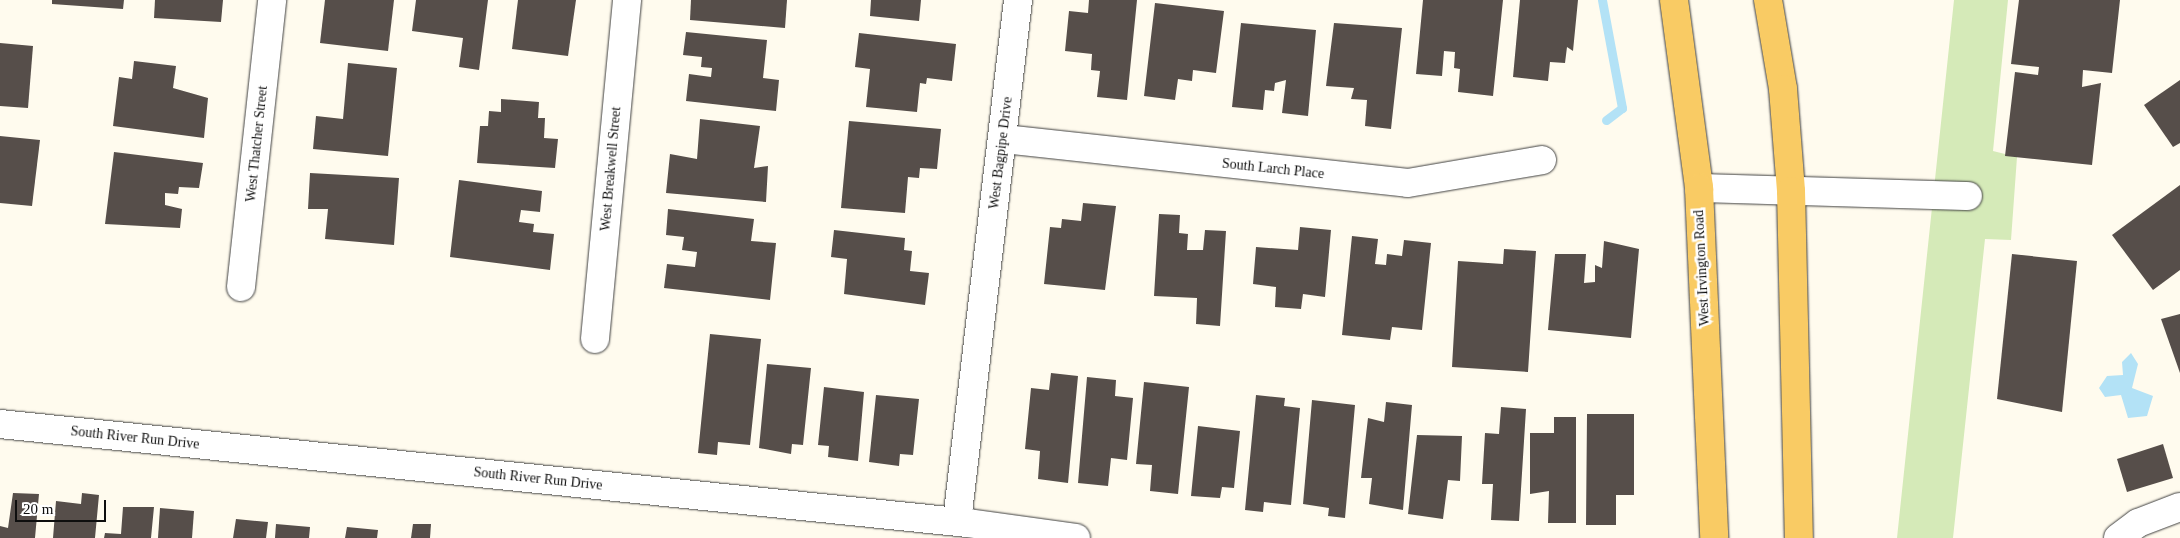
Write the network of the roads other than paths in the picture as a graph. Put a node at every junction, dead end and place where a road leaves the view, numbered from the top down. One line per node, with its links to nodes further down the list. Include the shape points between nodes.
1 (272, 0): 11 (street, West Thatcher Street)
2 (627, 0): 12 (street, West Breakwell Street)
3 (1018, 0): 6 (street, West Bagpipe Drive)
4 (1674, 0): 8 (main road, West Irvington Road)
5 (1768, 0): 9 (main road, via 1783,89)
6 (1004, 140): 7 (street, South Larch Place, via 1408,183); 15 (street, West Bagpipe Drive)
7 (1542, 160)
8 (1699, 188): 9 (street); 17 (main road, West Irvington Road)
9 (1791, 191): 10 (street); 18 (main road)
10 (1968, 196)
11 (241, 287)
12 (595, 339)
13 (0, 424): 15 (street, South River Run Drive)
14 (2180, 507): 19 (street, via 2138,523)
15 (957, 521): 16 (street, South River Run Drive)
16 (1076, 538)
17 (1714, 538)
18 (1799, 538)
19 (2118, 538)

